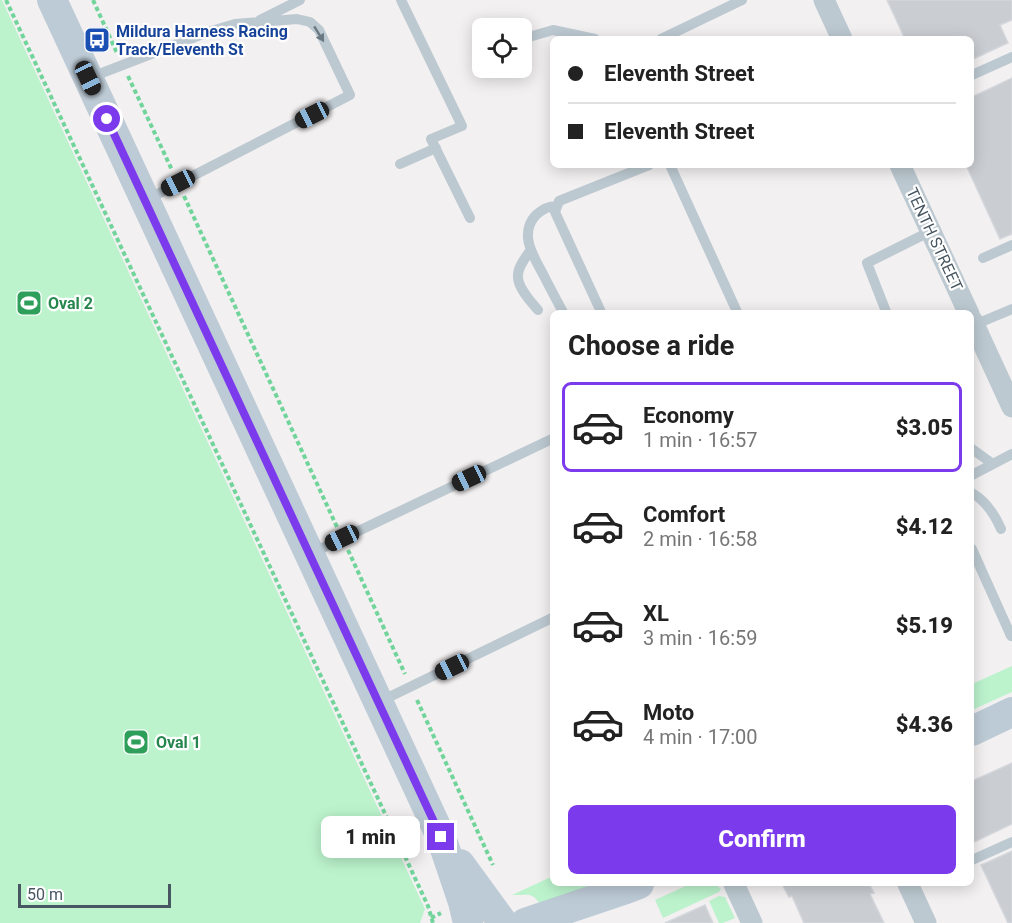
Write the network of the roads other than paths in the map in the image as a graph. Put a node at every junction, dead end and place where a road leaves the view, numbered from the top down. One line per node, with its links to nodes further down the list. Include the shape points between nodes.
1 (52, 0): 13 (main road)
2 (300, 0): 6 (lane)
3 (401, 0): 14 (lane, via 462,126 431,139)
4 (742, 0): 9 (lane)
5 (824, 0): 10 (street)
6 (255, 22): 13 (lane, via 208,32); 19 (lane, one-way to 19, via 310,22 319,30 350,95)
7 (532, 36): 8 (lane, via 553,30)
8 (583, 36)
9 (667, 36)
10 (841, 36)
11 (1012, 57): 12 (lane)
12 (974, 74)
13 (88, 78): 19 (main road)
14 (436, 148): 15 (lane); 21 (lane)
15 (400, 164)
16 (642, 168): 20 (lane, via 559,201)
17 (671, 168): 30 (lane)
18 (901, 168): 22 (street, TENTH STREET)
19 (145, 201): 44 (main road)
20 (557, 206): 24 (lane, via 542,211 529,225); 29 (lane, via 555,212)
21 (470, 218)
22 (931, 231): 31 (lane, via 867,263); 32 (street, TENTH STREET)
23 (1012, 245): 25 (lane)
24 (530, 251): 27 (lane, via 518,278); 28 (lane)
25 (983, 258)
26 (1012, 309): 33 (lane)
27 (538, 310)
28 (562, 310)
29 (600, 310)
30 (736, 310)
31 (885, 310)
32 (964, 310)
33 (974, 315)
34 (974, 329): 35 (street, TENTH STREET)
35 (1011, 400)
36 (550, 440): 44 (lane)
37 (974, 450): 39 (lane)
38 (1012, 454): 39 (lane)
39 (993, 464): 40 (lane)
40 (974, 474)
41 (974, 494): 42 (lane, via 995,516)
42 (1001, 529)
43 (974, 553): 46 (lane)
44 (309, 554): 47 (main road)
45 (550, 619): 47 (lane)
46 (1011, 636)
47 (379, 703): 50 (main road)
48 (1012, 712): 49 (main road)
49 (974, 730)
50 (441, 837): 56 (main road); 57 (main road)
51 (1012, 842): 52 (lane)
52 (974, 859)
53 (632, 886): 58 (main road); 59 (main road)
54 (735, 886): 60 (street)
55 (913, 886): 61 (street)
56 (466, 913)
57 (502, 923)
58 (525, 923)
59 (573, 923)
60 (752, 923)
61 (926, 923)

